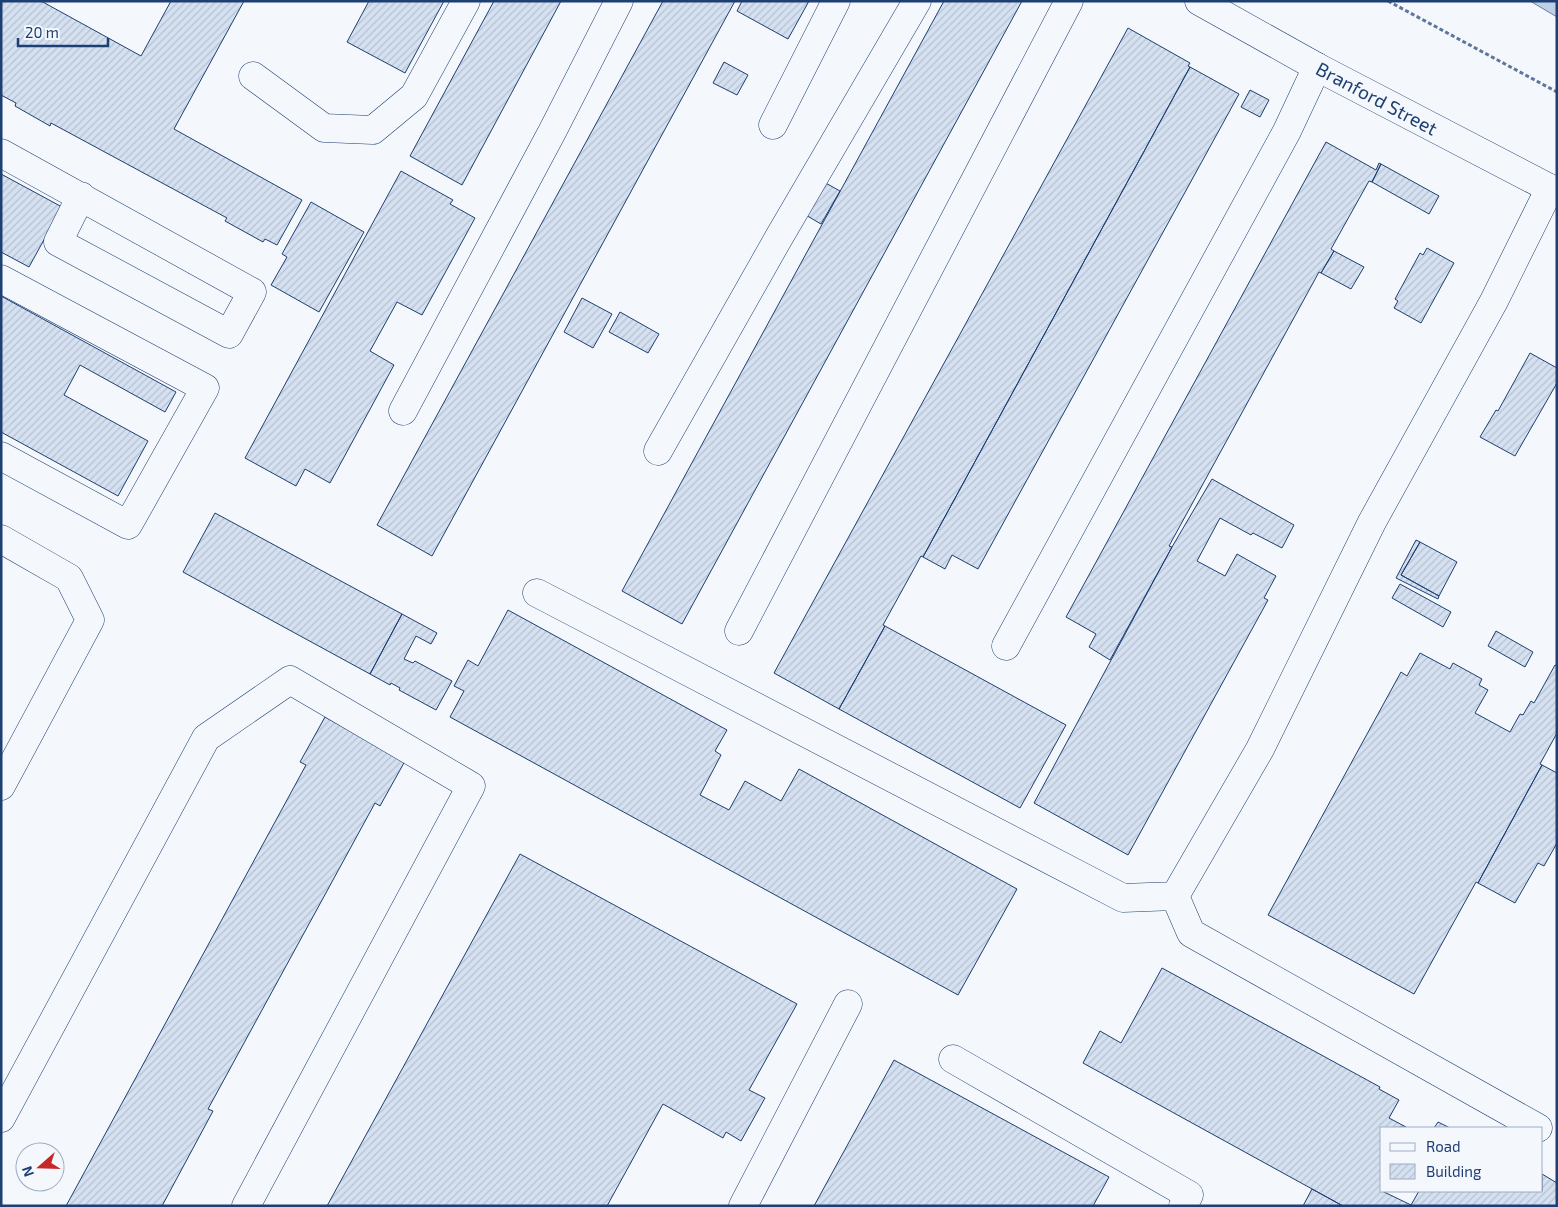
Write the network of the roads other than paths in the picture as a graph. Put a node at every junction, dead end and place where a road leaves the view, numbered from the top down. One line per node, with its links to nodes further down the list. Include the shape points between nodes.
1 (466, 1): 8 (main road, via 414,96 373,130 324,128)
2 (619, 1): 14 (main road)
3 (836, 1): 9 (main road)
4 (917, 1): 15 (main road)
5 (1069, 1): 19 (main road)
6 (1199, 1): 7 (main road, Branford Street)
7 (1317, 67): 11 (main road, Branford Street); 20 (main road, via 1287,131)
8 (253, 76)
9 (773, 125)
10 (1, 153): 12 (main road)
11 (1554, 190): 22 (main road, via 1372,522 1260,749)
12 (81, 196): 12 (main road, via 58,242 229,334 252,292)
13 (1, 278): 16 (main road, via 205,388 128,525)
14 (403, 411)
15 (658, 451)
16 (1, 456)
17 (1, 539): 21 (main road, via 69,578 90,620)
18 (537, 593): 22 (main road, via 1123,898)
19 (739, 631)
20 (1006, 646)
21 (1, 786)
22 (1176, 896): 26 (main road, via 1190,933)
23 (848, 1004): 30 (main road)
24 (953, 1059): 31 (main road, via 1189,1195)
25 (1, 1118): 29 (main road, via 206,738 290,680 471,786)
26 (1536, 1127)
27 (1543, 1132): 28 (main road)
28 (1557, 1139)
29 (246, 1206)
30 (742, 1206)
31 (1183, 1206)

